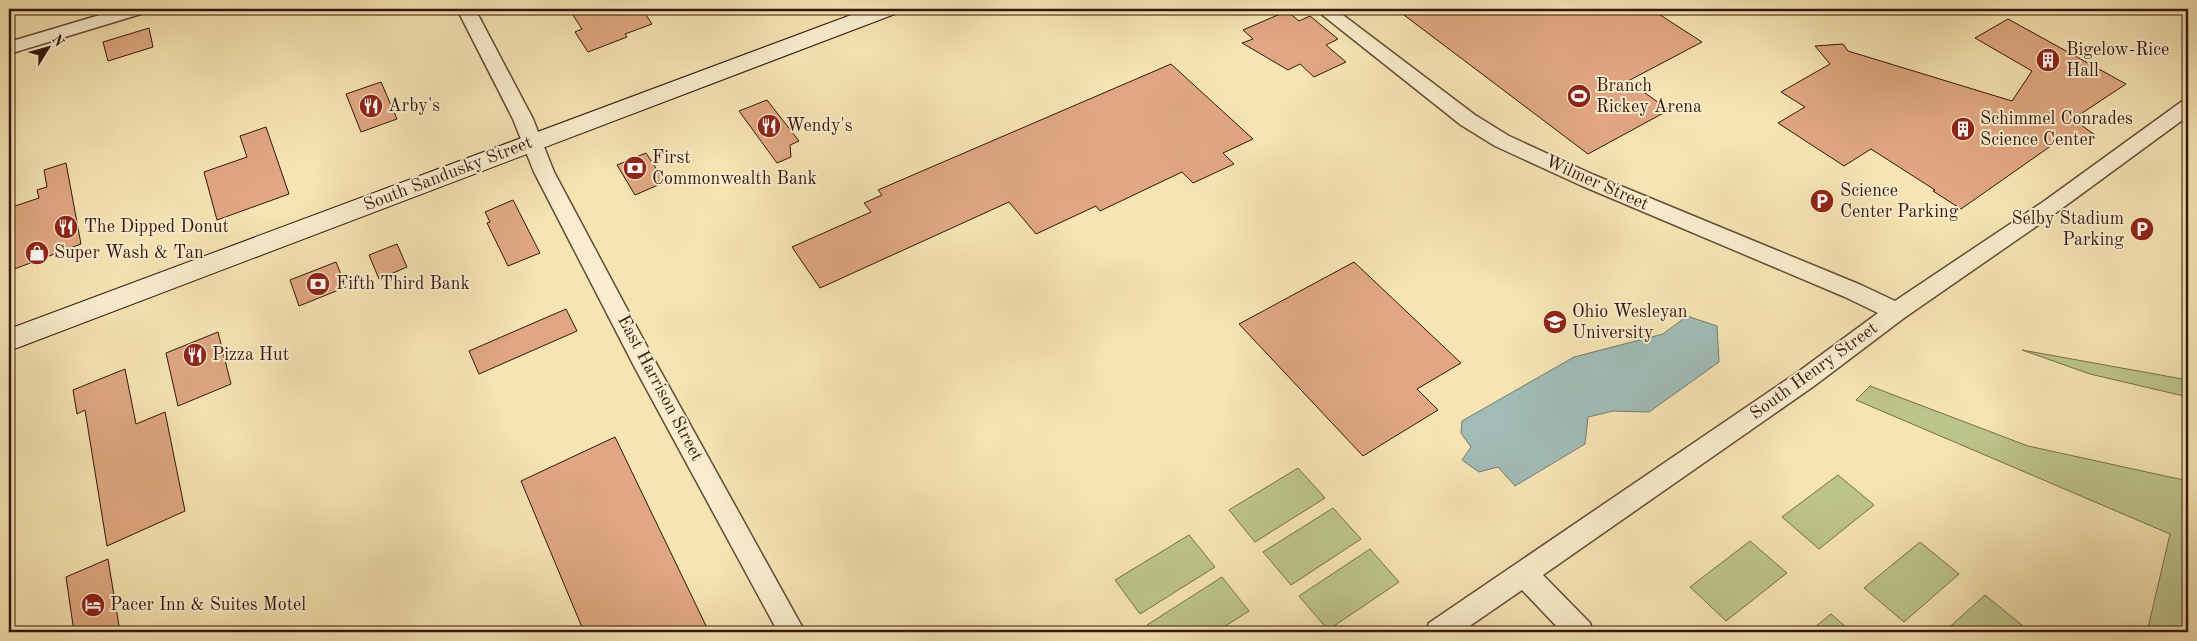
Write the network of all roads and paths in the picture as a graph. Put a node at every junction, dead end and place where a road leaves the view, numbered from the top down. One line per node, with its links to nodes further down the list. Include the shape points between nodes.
1 (138, 9): 5 (street)
2 (466, 9): 7 (street, East Harrison Street)
3 (886, 9): 7 (street, South Sandusky Street)
4 (1324, 9): 8 (street, Wilmer Street, via 1468,120 1502,141)
5 (9, 48)
6 (2188, 108): 8 (street, South Henry Street)
7 (532, 142): 9 (street, South Sandusky Street); 11 (street, East Harrison Street, via 544,172 643,361)
8 (1896, 312): 10 (street, South Henry Street, via 1806,379)
9 (9, 340)
10 (1524, 574): 12 (street, South Henry Street); 13 (street)
11 (792, 632)
12 (1439, 632)
13 (1580, 632)

